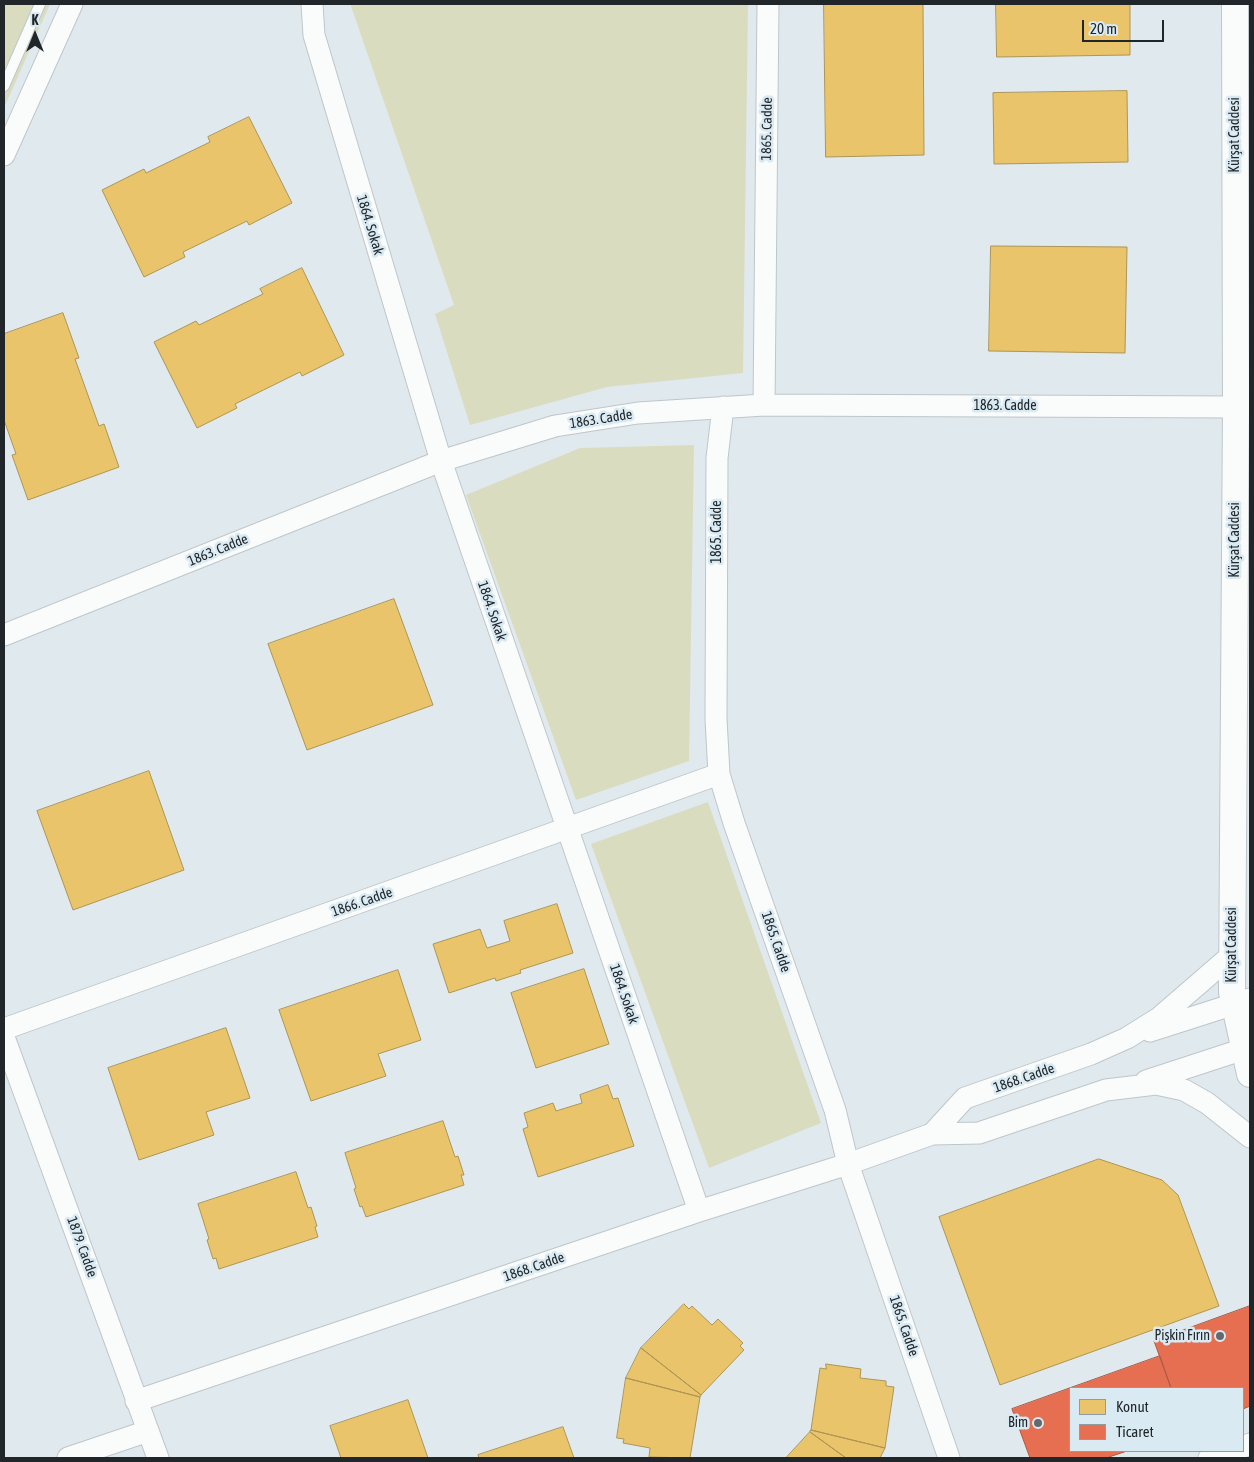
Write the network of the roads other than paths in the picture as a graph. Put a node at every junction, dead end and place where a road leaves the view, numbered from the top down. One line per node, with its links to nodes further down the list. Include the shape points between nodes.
1 (40, 4): 6 (lane)
2 (72, 4): 7 (street)
3 (312, 4): 11 (street, 1864. Sokak, via 314,35)
4 (768, 4): 8 (street, 1865. Cadde)
5 (1235, 4): 10 (street, Kürşat Caddesi)
6 (4, 86)
7 (4, 155)
8 (764, 405): 9 (street, 1863. Cadde); 10 (street, 1863. Cadde)
9 (723, 407): 11 (street, 1863. Cadde, via 638,413 555,426); 13 (street, 1865. Cadde, via 717,458 716,719)
10 (1236, 407): 15 (street, Kürşat Caddesi)
11 (441, 461): 12 (street, 1863. Cadde); 14 (street, 1864. Sokak)
12 (4, 635)
13 (719, 774): 14 (street, 1866. Cadde); 25 (street, 1865. Cadde, via 835,1110)
14 (568, 830): 17 (street, 1866. Cadde); 26 (street, 1864. Sokak)
15 (1234, 954): 16 (street, Kürşat Caddesi, via 1232,992); 19 (street, 1868. Cadde, via 1159,1018)
16 (1242, 1002): 19 (street, 1868. Cadde); 20 (street, Kürşat Caddesi)
17 (4, 1029)
18 (4, 1037): 27 (street, 1879. Cadde)
19 (1127, 1038): 23 (street, 1868. Cadde, via 1092,1054 965,1098)
20 (1248, 1048): 21 (street, Kürşat Caddesi); 22 (street, 1868. Cadde)
21 (1250, 1074)
22 (1134, 1086): 23 (street, 1868. Cadde, via 1106,1090 979,1133); 24 (street, 1868. Cadde, via 1156,1084 1184,1090 1208,1103)
23 (932, 1134): 25 (street, 1868. Cadde)
24 (1250, 1137)
25 (848, 1164): 26 (street, 1868. Cadde); 32 (street, 1865. Cadde)
26 (699, 1211): 27 (street, 1868. Cadde)
27 (136, 1401): 28 (street, 1879. Cadde)
28 (148, 1431): 30 (street); 31 (street, 1879. Cadde)
29 (1228, 1452): 33 (street)
30 (68, 1458)
31 (158, 1458)
32 (949, 1458)
33 (1209, 1458)

